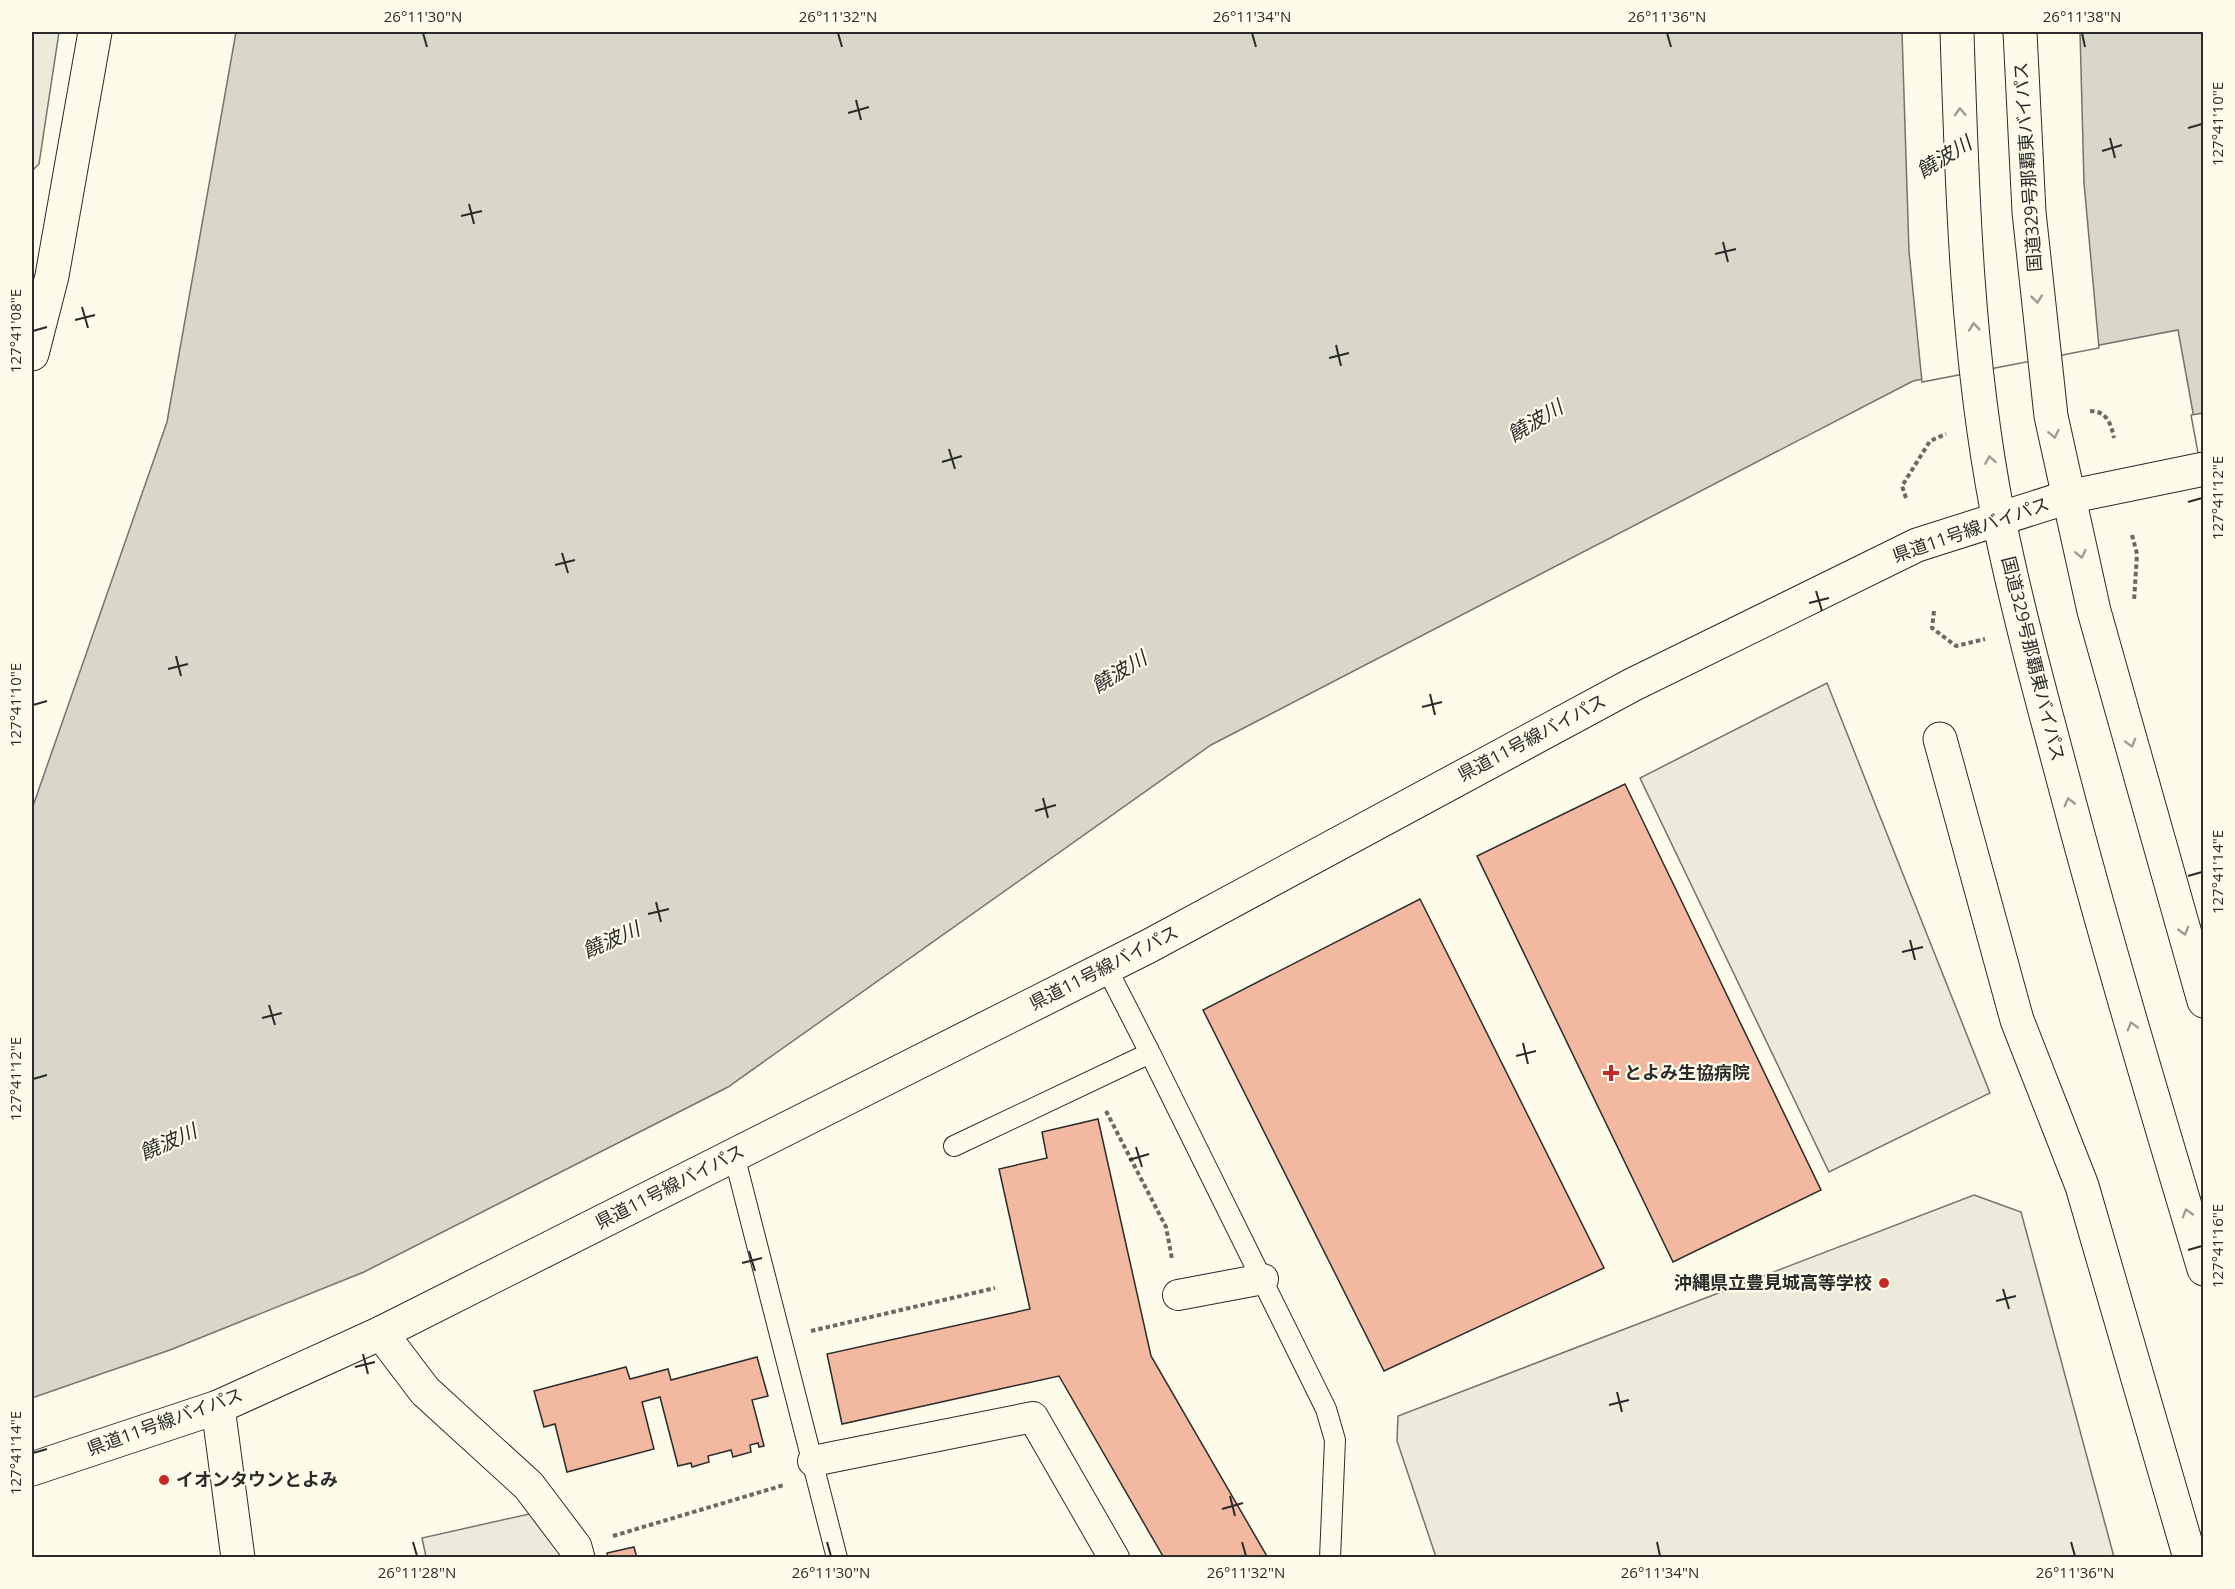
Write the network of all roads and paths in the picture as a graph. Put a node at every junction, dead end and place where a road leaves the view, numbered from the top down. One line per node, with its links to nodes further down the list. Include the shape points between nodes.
1 (95, 32): 4 (main road, via 52,276)
2 (1957, 32): 11 (main road, 国道329号那覇東バイパス, one-way to 2, via 1979,386 1962,199)
3 (2020, 32): 9 (main road, 国道329号那覇東バイパス, one-way to 9, via 2029,212 2044,376)
4 (32, 354)
5 (2086, 411): 7 (path, via 2098,411 2111,422)
6 (1951, 432): 10 (path, via 1930,441 1902,486)
7 (2114, 438)
8 (2190, 471): 9 (main road, 県道11号線バイパス)
9 (2068, 497): 11 (main road, 県道11号線バイパス); 18 (main road, 国道329号那覇東バイパス, one-way to 18, via 2094,611)
10 (1906, 498)
11 (1999, 518): 17 (main road, 県道11号線バイパス, via 1917,545 1652,675); 23 (main road, 国道329号那覇東バイパス, one-way to 11, via 2084,858)
12 (2132, 534): 13 (path, via 2137,554 2134,602)
13 (2128, 603)
14 (1934, 611): 15 (path, via 1932,628 1956,646)
15 (1968, 643)
16 (1940, 739): 37 (main road, via 2017,1020 2082,1186)
17 (1106, 967): 19 (lane); 22 (main road, 県道11号線バイパス)
18 (2204, 1001)
19 (1150, 1053): 20 (lane); 24 (lane)
20 (1090, 1081): 21 (lane); 26 (path, via 1166,1227)
21 (954, 1146)
22 (734, 1155): 27 (main road, 県道11号線バイパス); 28 (lane)
23 (2204, 1269)
24 (1263, 1279): 26 (street); 36 (lane, via 1326,1409 1335,1440)
25 (995, 1288): 28 (path)
26 (1178, 1295)
27 (381, 1333): 29 (main road, 県道11号線バイパス); 32 (main road, via 425,1391 529,1486)
28 (781, 1338): 30 (lane)
29 (218, 1407): 31 (main road, 県道11号線バイパス); 33 (main road)
30 (815, 1468): 32 (path); 34 (lane); 35 (street, via 1033,1418)
31 (32, 1469)
32 (576, 1552)
33 (238, 1557)
34 (837, 1557)
35 (1114, 1557)
36 (1330, 1557)
37 (2190, 1557)

